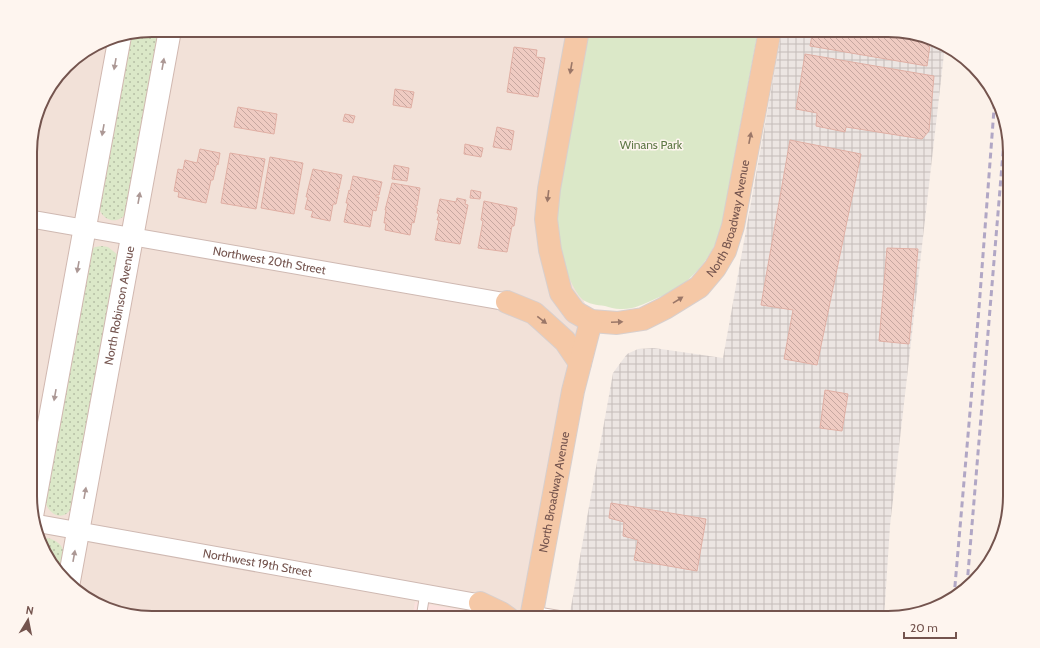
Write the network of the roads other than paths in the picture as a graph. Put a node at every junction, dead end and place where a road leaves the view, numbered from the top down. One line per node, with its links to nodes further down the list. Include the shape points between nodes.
1 (169, 37): 7 (street, North Robinson Avenue, one-way to 1)
2 (576, 37): 9 (main road, North Broadway Avenue, one-way to 9, via 546,219 550,250 561,293 575,312)
3 (769, 37): 9 (main road, North Broadway Avenue, one-way to 3, via 643,319 699,287 715,268 725,251 733,226)
4 (119, 42): 6 (street, one-way to 6)
5 (37, 220): 6 (street, Northwest 20th Street)
6 (85, 228): 7 (street, Northwest 20th Street); 11 (street, one-way to 11)
7 (132, 237): 8 (street, Northwest 20th Street); 13 (street, North Robinson Avenue, one-way to 7)
8 (507, 302): 10 (main road, one-way to 10, via 543,321 565,341)
9 (591, 321): 10 (main road, North Broadway Avenue)
10 (580, 363): 19 (main road, North Broadway Avenue)
11 (37, 489)
12 (41, 525): 13 (street, Northwest 19th Street)
13 (78, 531): 14 (street, North Robinson Avenue, one-way to 13); 15 (street, Northwest 19th Street)
14 (70, 577)
15 (425, 593): 16 (street, Northwest 19th Street); 17 (lane)
16 (480, 603): 18 (main road)
17 (422, 611)
18 (498, 611)
19 (533, 611)

